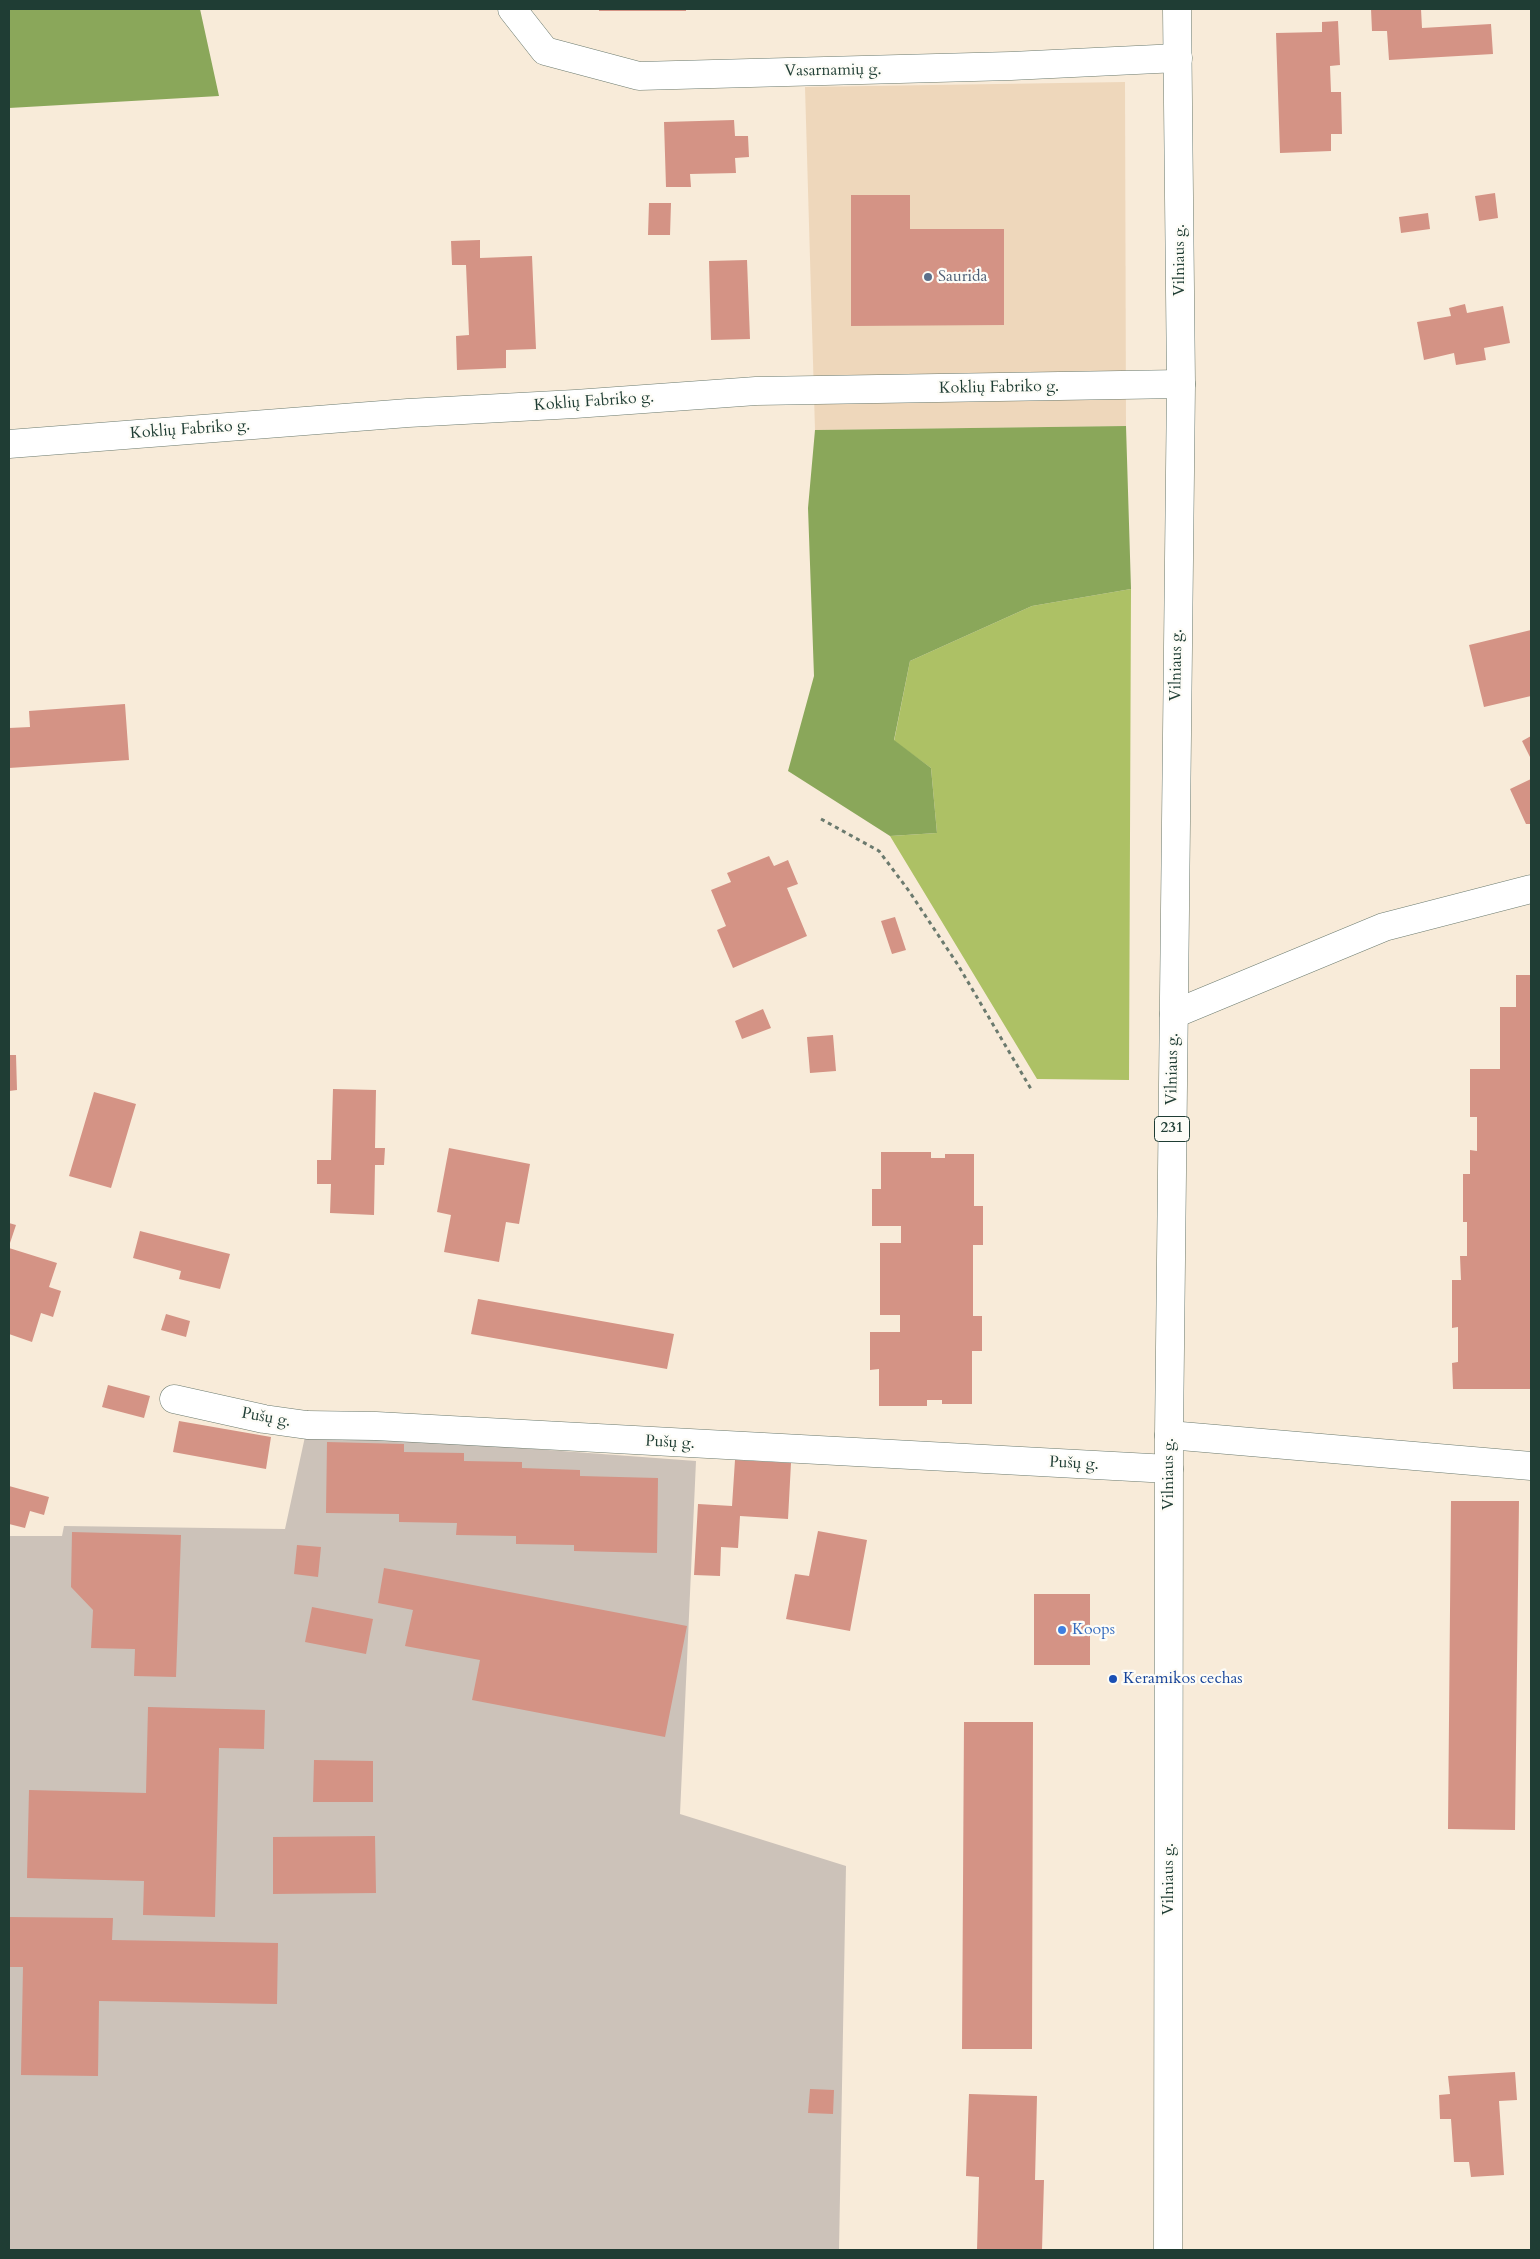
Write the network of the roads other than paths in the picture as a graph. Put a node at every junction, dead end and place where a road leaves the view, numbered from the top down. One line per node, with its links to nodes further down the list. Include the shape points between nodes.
1 (512, 9): 3 (street, Vasarnamių g., via 545,51 639,76)
2 (1177, 9): 3 (street, Vilniaus g. / 231)
3 (1178, 58): 4 (street, Vilniaus g. / 231)
4 (1181, 384): 5 (street, Koklių Fabriko g., via 756,391 408,413); 7 (street, Vilniaus g. / 231)
5 (9, 444)
6 (1531, 889): 7 (street, via 1384,927)
7 (1174, 1014): 9 (street, Vilniaus g. / 231)
8 (174, 1399): 11 (street, Pušų g., via 307,1425 376,1426)
9 (1169, 1435): 10 (street); 11 (street, Vilniaus g. / 231)
10 (1531, 1466)
11 (1169, 1469): 12 (street, Vilniaus g. / 231)
12 (1168, 2250)

